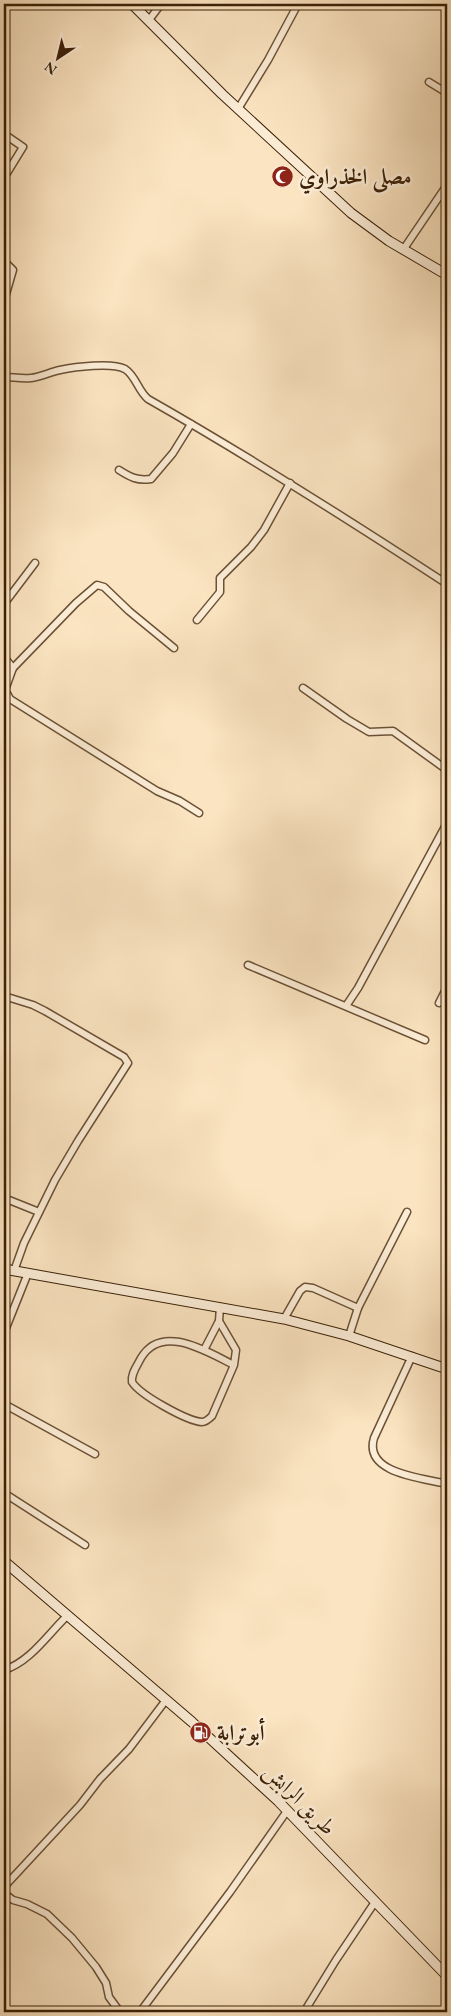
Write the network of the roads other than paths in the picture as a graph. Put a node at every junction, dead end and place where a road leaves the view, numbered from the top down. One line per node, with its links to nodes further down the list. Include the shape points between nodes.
1 (132, 4): 4 (street)
2 (161, 4): 4 (street)
3 (298, 4): 7 (street)
4 (149, 20): 7 (street)
5 (429, 82): 6 (street)
6 (447, 93)
7 (238, 109): 11 (street, via 351,213)
8 (4, 134): 9 (street, via 23,147)
9 (4, 178)
10 (447, 184): 11 (street)
11 (403, 250): 13 (street)
12 (4, 261): 14 (street, via 13,270)
13 (447, 275)
14 (4, 301)
15 (4, 377): 16 (street, via 29,379 74,368 115,366 125,369 148,399)
16 (191, 424): 17 (street, via 151,479 133,478); 18 (street)
17 (119, 470)
18 (290, 484): 20 (street); 22 (street, via 264,530 220,578 220,592)
19 (35, 563): 21 (street)
20 (447, 584)
21 (4, 604)
22 (197, 620)
23 (174, 648): 25 (street, via 97,585)
24 (4, 656): 25 (street)
25 (13, 668): 28 (street, via 4,690 10,700 156,792)
26 (303, 688): 27 (street, via 369,732 393,731)
27 (447, 770)
28 (199, 813)
29 (447, 823): 34 (street)
30 (248, 965): 34 (street)
31 (447, 987): 33 (street)
32 (4, 996): 37 (street, via 45,1012 124,1057 128,1063 78,1141)
33 (439, 1003)
34 (346, 1006): 35 (street)
35 (425, 1040)
36 (4, 1198): 37 (street)
37 (39, 1212): 40 (street)
38 (407, 1212): 43 (street)
39 (4, 1269): 40 (street)
40 (14, 1271): 41 (street)
41 (28, 1273): 42 (street); 46 (street)
42 (220, 1307): 44 (street); 45 (street)
43 (358, 1308): 44 (street, via 305,1287); 47 (street)
44 (284, 1319): 47 (street)
45 (219, 1321): 48 (street); 50 (street, via 236,1350)
46 (4, 1333)
47 (349, 1336): 49 (street)
48 (204, 1350): 50 (street); 50 (street, via 179,1341 156,1344 143,1354 132,1382 135,1388 153,1400 202,1422 212,1416)
49 (412, 1356): 51 (street); 54 (street, via 374,1438 373,1449 379,1462 388,1469)
50 (234, 1365)
51 (447, 1369)
52 (4, 1404): 53 (street)
53 (95, 1454)
54 (447, 1484)
55 (4, 1493): 56 (street)
56 (85, 1545)
57 (4, 1561): 58 (street, طريق الرابش)
58 (66, 1616): 59 (street, via 27,1657); 60 (street, طريق الرابش)
59 (4, 1670)
60 (166, 1700): 61 (street, طريق الرابش); 62 (street, via 130,1749)
61 (287, 1810): 64 (street, طريق الرابش); 67 (street)
62 (4, 1887)
63 (4, 1893): 66 (street, via 47,1914 72,1938 96,1967 106,1983 109,1997)
64 (376, 1902): 65 (street, طريق الرابش); 68 (street)
65 (447, 1976)
66 (120, 2012)
67 (140, 2012)
68 (304, 2012)

